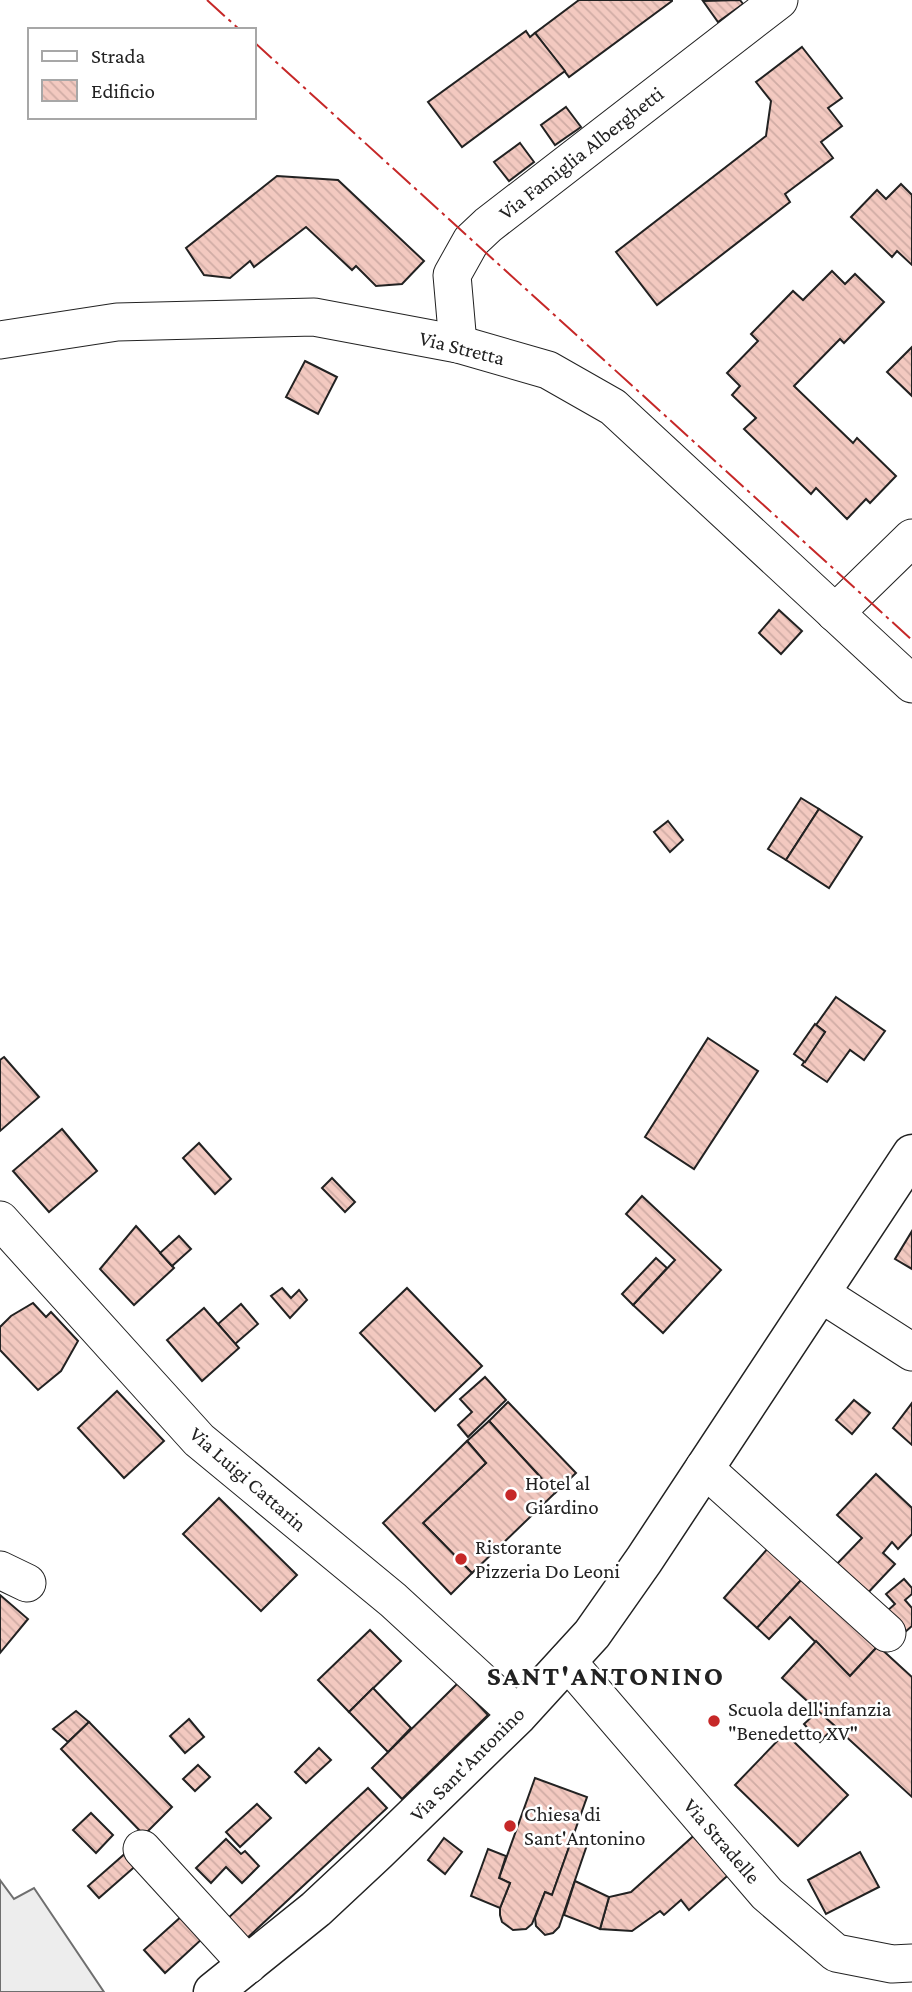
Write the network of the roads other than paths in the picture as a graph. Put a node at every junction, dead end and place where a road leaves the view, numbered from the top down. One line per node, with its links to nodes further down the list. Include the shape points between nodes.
1 (779, 0): 3 (street, Via Famiglia Alberghetti, via 471,240 452,275)
2 (0, 340): 3 (street, Via Stretta, via 117,322 314,317)
3 (457, 344): 5 (street, Via Stretta, via 548,370 613,407)
4 (912, 538): 5 (street)
5 (835, 613): 6 (street, Via Stretta)
6 (912, 684)
7 (912, 1154): 9 (main road, Via Sant'Antonino)
8 (0, 1220): 14 (street, Via Luigi Cattarin, via 199,1440 393,1600)
9 (820, 1293): 10 (street); 11 (main road, Via Sant'Antonino)
10 (912, 1352)
11 (704, 1468): 12 (street); 13 (main road, Via Sant'Antonino, via 592,1634)
12 (887, 1633)
13 (567, 1661): 14 (main road, Via Sant'Antonino); 16 (street, Via Stradelle, via 767,1894 836,1953 892,1965)
14 (518, 1715): 17 (main road, Via Sant'Antonino, via 316,1909)
15 (142, 1849): 17 (street)
16 (912, 1962)
17 (248, 1965): 18 (main road, Via Sant'Antonino)
18 (213, 1992)

